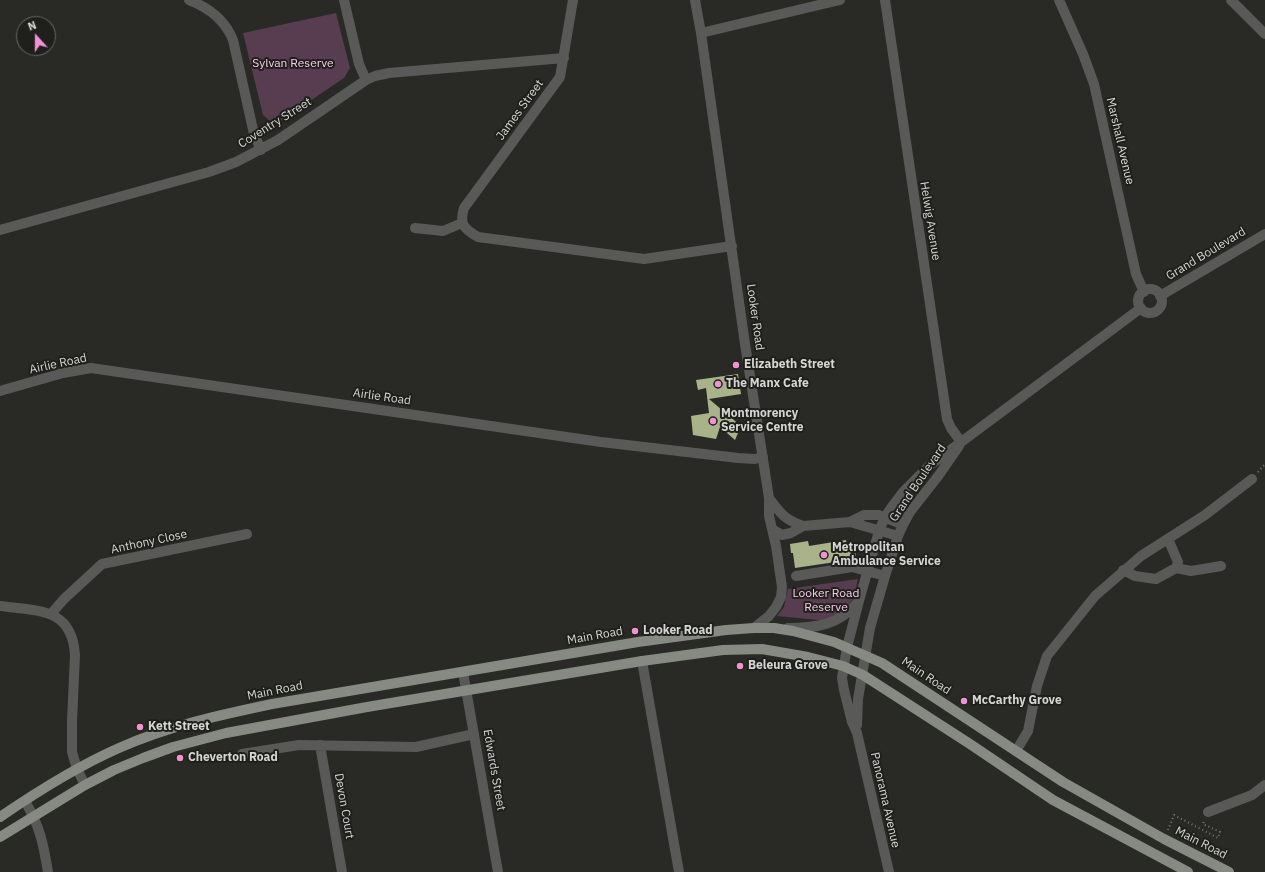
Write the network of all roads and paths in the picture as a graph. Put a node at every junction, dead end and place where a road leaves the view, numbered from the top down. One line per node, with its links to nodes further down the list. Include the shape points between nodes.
1 (189, 0): 13 (street, via 216,15 230,33 254,134)
2 (344, 0): 12 (street, via 359,64)
3 (573, 0): 11 (street, James Street)
4 (695, 0): 9 (street, Looker Road)
5 (840, 0): 9 (street)
6 (885, 0): 23 (street, Helwig Avenue, via 947,419)
7 (1060, 0): 19 (street, Marshall Avenue, via 1094,84 1136,274)
8 (1231, 0): 10 (street)
9 (701, 33): 18 (street, Looker Road)
10 (1265, 34)
11 (564, 58): 12 (street, Coventry Street, via 389,73); 14 (street, James Street, via 560,77 464,208)
12 (366, 80): 13 (street, Coventry Street)
13 (261, 150): 16 (street, Coventry Street, via 209,172)
14 (462, 223): 15 (street, via 443,231); 18 (street, via 467,231 478,236 644,259)
15 (414, 228)
16 (0, 230)
17 (1265, 234): 20 (street, Grand Boulevard)
18 (732, 246): 24 (street, Looker Road)
19 (1144, 292): 20 (street, Grand Boulevard, via 1153,290); 21 (street, via 1139,299)
20 (1160, 296): 21 (street, Grand Boulevard, via 1162,303 1156,311 1149,313)
21 (1141, 308): 23 (street, Grand Boulevard)
22 (0, 391): 24 (street, Airlie Road, via 63,373 91,368 601,442 738,458)
23 (961, 442): 27 (street, Grand Boulevard, via 914,480); 29 (street, Grand Boulevard)
24 (763, 457): 26 (street, Looker Road)
25 (1252, 479): 35 (street)
26 (769, 498): 30 (street, via 786,519); 31 (street, Looker Road)
27 (886, 517): 28 (street, via 864,515); 29 (street); 32 (street, Grand Boulevard)
28 (850, 522): 30 (street); 32 (street)
29 (902, 525): 34 (street, Grand Boulevard)
30 (804, 526): 31 (street, via 791,533 782,534)
31 (772, 528): 45 (street, Looker Road, via 782,580 781,597 769,616)
32 (879, 531): 34 (street); 39 (street, Grand Boulevard)
33 (247, 534): 44 (street, Anthony Close, via 102,564)
34 (898, 536): 41 (street, Grand Boulevard)
35 (1168, 539): 37 (street, via 1178,562); 38 (street)
36 (1221, 566): 37 (street, via 1190,570)
37 (1176, 568): 38 (street, via 1156,579 1135,576)
38 (1123, 570): 57 (street, via 1095,596 1047,656 1037,686 1028,732)
39 (867, 571): 40 (street, via 852,567); 41 (street); 42 (street, Grand Boulevard)
40 (796, 576)
41 (885, 576): 48 (street, Grand Boulevard, via 870,628)
42 (859, 601): 46 (street, via 839,620 829,624); 47 (street, Grand Boulevard)
43 (0, 606): 44 (street)
44 (51, 614): 59 (street, via 66,625 75,645 72,741)
45 (754, 628): 46 (main road, Main Road); 51 (main road, Main Road, via 638,642)
46 (774, 628): 47 (main road, Main Road, via 811,635)
47 (847, 647): 48 (main road, Main Road); 50 (street, Grand Boulevard)
48 (866, 655): 52 (street, Panorama Avenue); 57 (main road, Main Road, via 904,676)
49 (642, 661): 50 (main road, via 723,650 762,649 801,655); 53 (main road); 71 (street)
50 (843, 666): 52 (main road); 54 (street, Panorama Avenue, via 844,690)
51 (463, 672): 53 (street, Edwards Street); 59 (main road, Main Road, via 223,714 146,737)
52 (863, 675): 54 (street, Panorama Avenue, via 857,709); 73 (main road, via 1053,800)
53 (467, 691): 55 (street, Edwards Street); 60 (main road, via 226,733 143,758)
54 (857, 733): 72 (street, Panorama Avenue)
55 (474, 734): 56 (street, via 416,746); 70 (street, Edwards Street)
56 (320, 745): 58 (street, via 299,745); 69 (street, Devon Court)
57 (1016, 751): 67 (main road, Main Road, via 1063,782)
58 (242, 754)
59 (77, 769): 60 (street); 62 (main road, Main Road)
60 (85, 785): 65 (main road)
61 (1265, 785): 63 (street, via 1252,795)
62 (25, 800): 64 (main road, Main Road); 65 (street)
63 (1208, 812): 67 (path, via 1203,824 1220,832 1218,838 1174,815)
64 (0, 816)
65 (34, 816): 66 (main road); 68 (street, via 42,836)
66 (0, 837)
67 (1164, 839): 74 (main road, Main Road)
68 (48, 872)
69 (342, 872)
70 (498, 872)
71 (679, 872)
72 (888, 872)
73 (1188, 872)
74 (1229, 872)

